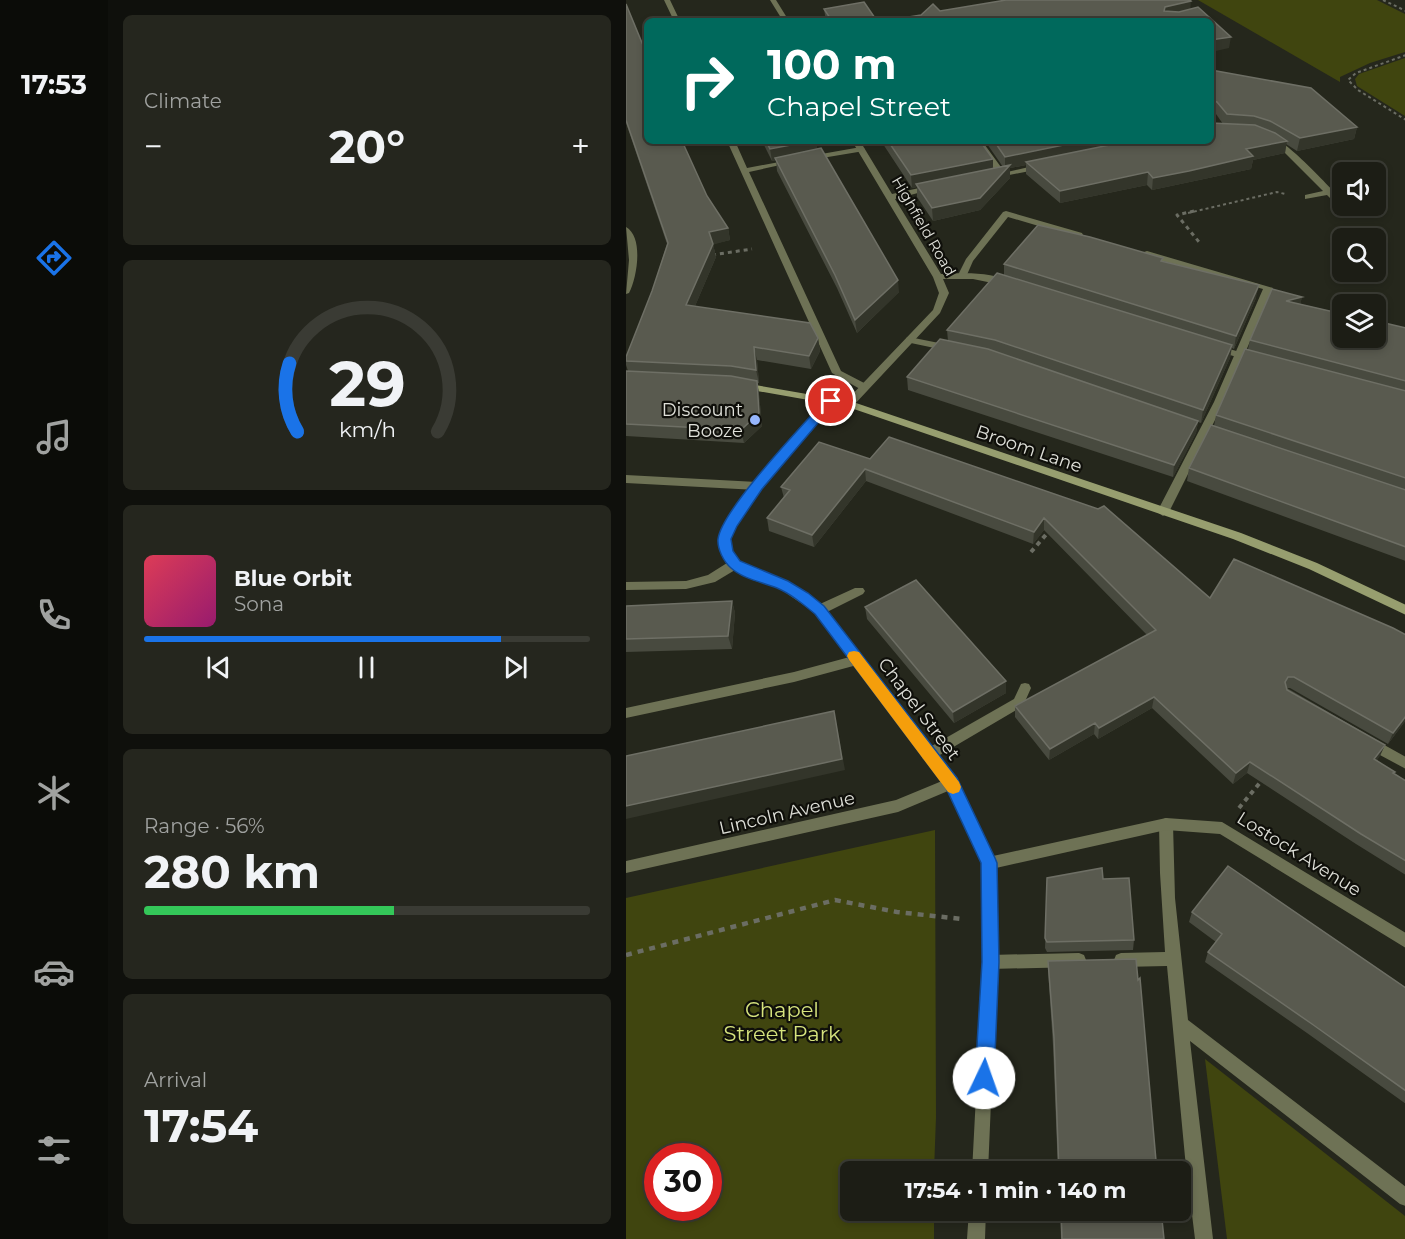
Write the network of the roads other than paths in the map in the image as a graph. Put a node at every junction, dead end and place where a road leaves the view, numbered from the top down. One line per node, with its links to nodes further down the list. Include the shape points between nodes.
1 (667, 0): 3 (street)
2 (773, 0): 4 (street)
3 (676, 18)
4 (784, 18)
5 (1262, 135): 14 (street, via 1286,149)
6 (732, 144): 10 (street)
7 (980, 144): 11 (street)
8 (859, 145): 10 (street); 16 (street, Highfield Road)
9 (1057, 163): 11 (street)
10 (744, 171): 31 (street, via 837,373)
11 (1002, 174): 12 (street)
12 (979, 179)
13 (946, 186): 16 (street)
14 (1329, 192): 15 (street); 17 (street)
15 (1332, 195)
16 (890, 197): 22 (street, Highfield Road)
17 (1308, 197)
18 (626, 230): 23 (street, via 635,252)
19 (1084, 236): 21 (street, via 1006,214 969,261)
20 (1140, 252): 28 (street, via 1268,288)
21 (963, 275): 22 (street); 24 (street, via 988,277)
22 (938, 277): 25 (street, Highfield Road, via 944,293 937,311)
23 (627, 285)
24 (1021, 288)
25 (909, 340): 27 (street); 31 (street, Highfield Road)
26 (1208, 345): 28 (street)
27 (960, 350)
28 (1241, 356): 29 (street); 34 (street)
29 (1263, 362)
30 (734, 384): 32 (main road, Broom Lane)
31 (864, 387): 33 (street, Highfield Road)
32 (831, 401): 33 (main road, Broom Lane); 37 (street)
33 (849, 404): 38 (main road, Broom Lane)
34 (1200, 429): 35 (street); 38 (street)
35 (1217, 434)
36 (626, 479): 37 (street)
37 (757, 486): 39 (street, via 725,539 726,552)
38 (1163, 512): 43 (main road, Broom Lane, via 1313,566)
39 (735, 564): 40 (street, via 711,579 686,585); 42 (street, Chapel Street, via 784,585)
40 (627, 589)
41 (859, 591): 42 (street)
42 (820, 610): 44 (street, Chapel Street)
43 (1406, 611)
44 (857, 660): 46 (street); 48 (street, Chapel Street)
45 (1025, 688): 48 (street, via 1019,702)
46 (626, 713)
47 (1362, 738): 49 (street)
48 (928, 755): 50 (street, Chapel Street)
49 (1406, 764)
50 (952, 783): 52 (street, Chapel Street); 53 (street, Lincoln Avenue, via 898,806)
51 (1166, 824): 52 (street, Lostock Avenue); 54 (street, Lostock Avenue, via 1222,828); 55 (street, via 1165,874)
52 (989, 863): 56 (street, Chapel Street)
53 (626, 867)
54 (1406, 941)
55 (1173, 959): 56 (street); 57 (street)
56 (990, 962): 58 (street, Chapel Street)
57 (1180, 1024): 59 (street); 62 (street, via 1192,1159)
58 (981, 1161)
59 (1406, 1198)
60 (977, 1221): 61 (street)
61 (976, 1239)
62 (1204, 1239)

